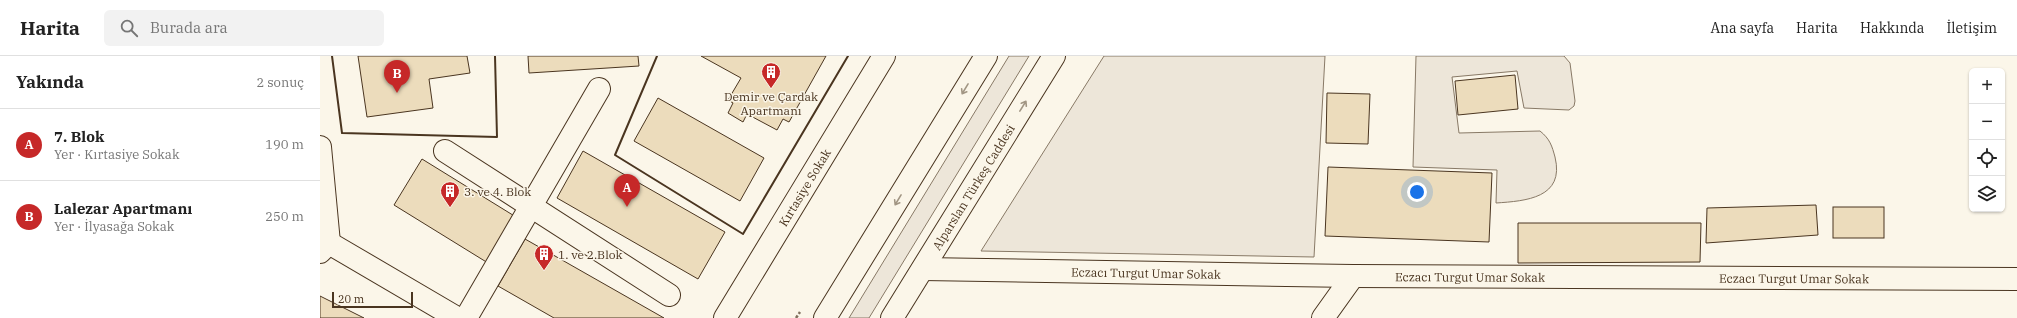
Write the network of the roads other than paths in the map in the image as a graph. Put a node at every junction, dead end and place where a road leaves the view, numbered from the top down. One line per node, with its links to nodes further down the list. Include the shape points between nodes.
1 (884, 56): 15 (main road, Kırtasiye Sokak)
2 (986, 56): 16 (main road, one-way to 16)
3 (1054, 56): 9 (main road, Alparslan Türkeş Caddesi, one-way to 3)
4 (599, 89): 7 (main road)
5 (320, 147): 8 (main road)
6 (445, 151): 7 (main road)
7 (531, 206): 12 (main road); 14 (main road)
8 (324, 247): 13 (main road)
9 (923, 269): 10 (main road, Eczacı Turgut Umar Sokak); 17 (main road, Alparslan Türkeş Caddesi)
10 (1353, 276): 11 (main road, Eczacı Turgut Umar Sokak); 18 (main road)
11 (2017, 279)
12 (669, 296)
13 (457, 318)
14 (466, 318)
15 (725, 318)
16 (825, 318)
17 (892, 318)
18 (1323, 318)

